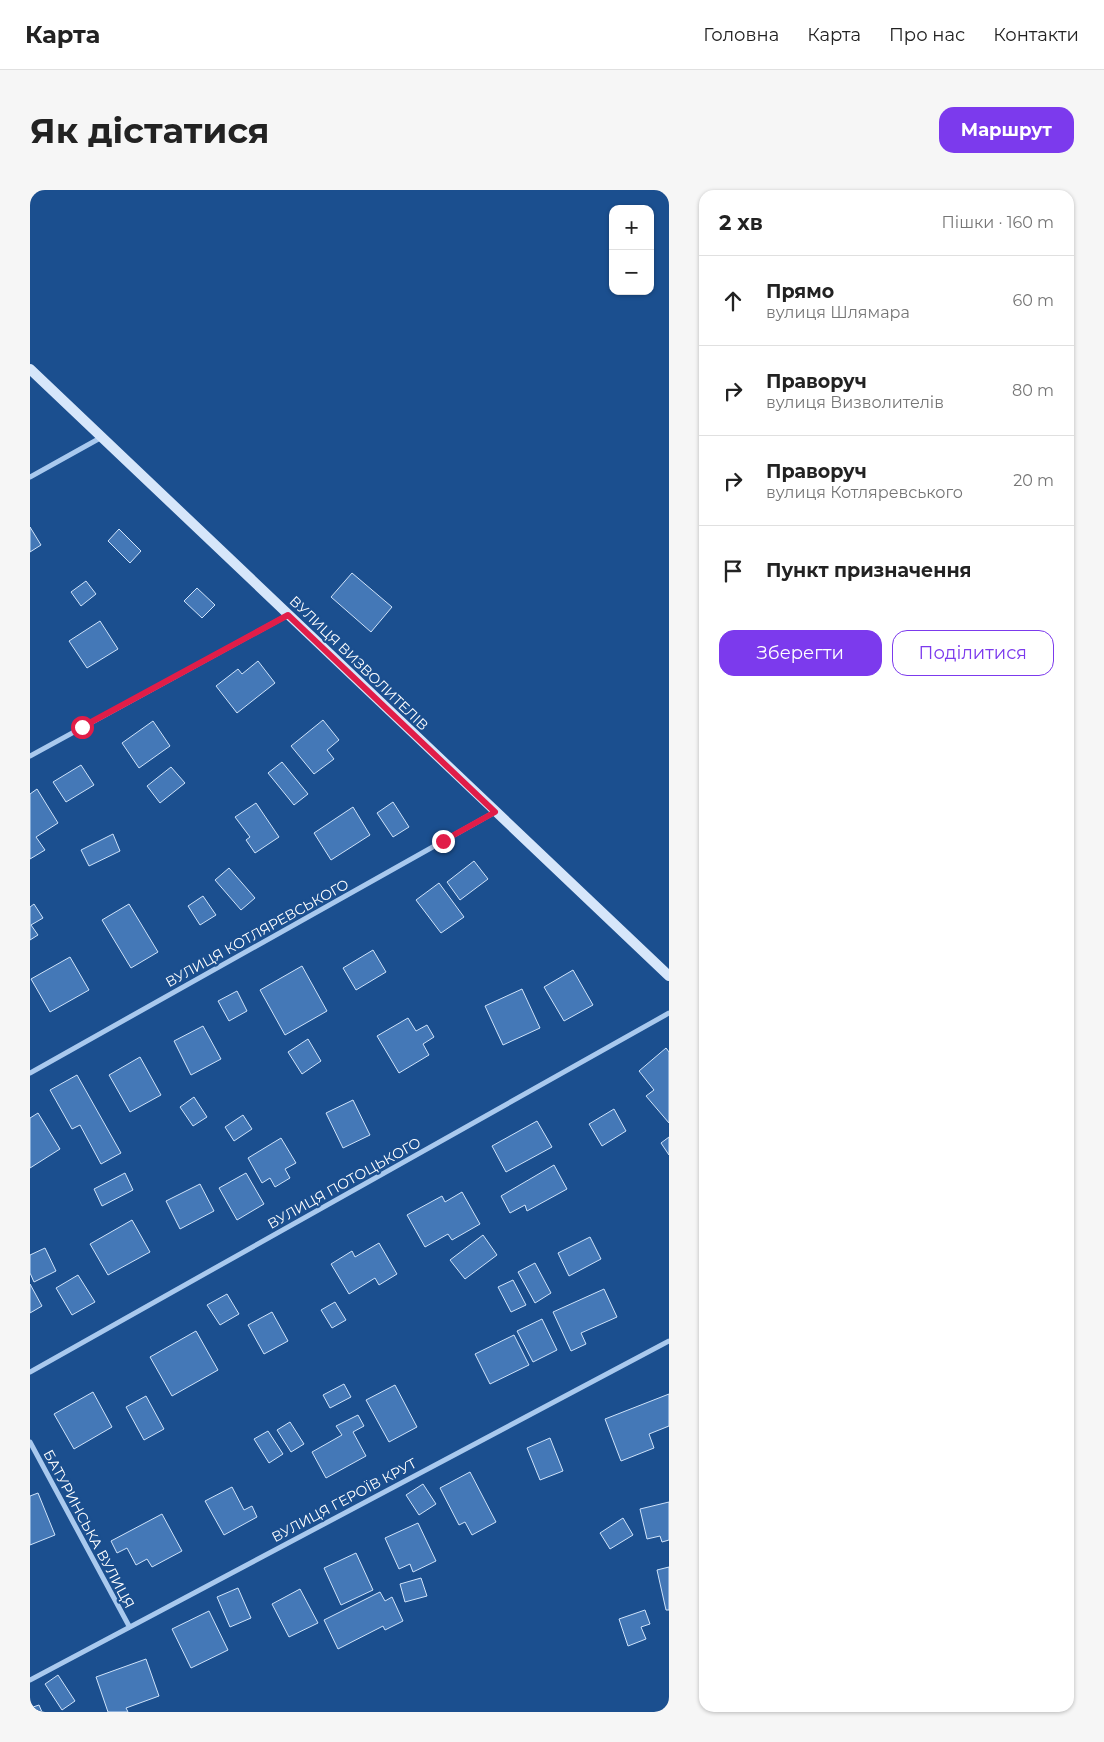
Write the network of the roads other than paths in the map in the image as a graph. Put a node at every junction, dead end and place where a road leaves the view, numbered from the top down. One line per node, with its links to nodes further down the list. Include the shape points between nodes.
1 (30, 369): 2 (main road, ВУЛИЦЯ ВИЗВОЛИТЕЛІВ)
2 (103, 437): 3 (street); 4 (main road, ВУЛИЦЯ ВИЗВОЛИТЕЛІВ)
3 (30, 477)
4 (288, 615): 5 (street); 6 (main road, ВУЛИЦЯ ВИЗВОЛИТЕЛІВ)
5 (30, 756)
6 (495, 812): 7 (main road, ВУЛИЦЯ ВИЗВОЛИТЕЛІВ); 9 (street, ВУЛИЦЯ КОТЛЯРЕВСЬКОГО)
7 (669, 976)
8 (669, 1013): 11 (street, ВУЛИЦЯ ПОТОЦЬКОГО)
9 (30, 1073)
10 (669, 1341): 13 (street, ВУЛИЦЯ ГЕРОЇВ КРУТ)
11 (30, 1372)
12 (30, 1442): 13 (street, БАТУРИНСЬКА ВУЛИЦЯ)
13 (129, 1626): 14 (street, ВУЛИЦЯ ГЕРОЇВ КРУТ)
14 (30, 1680)

